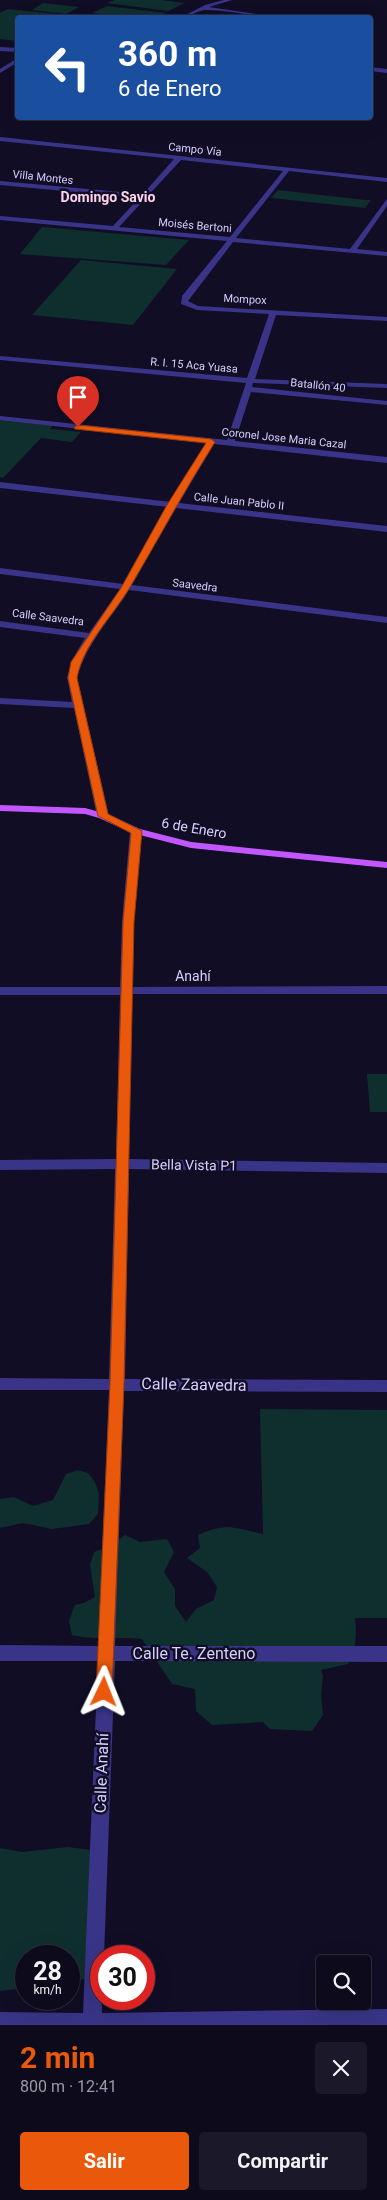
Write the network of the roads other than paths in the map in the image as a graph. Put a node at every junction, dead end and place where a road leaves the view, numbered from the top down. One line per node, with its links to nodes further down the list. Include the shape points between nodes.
1 (230, 0): 2 (street)
2 (203, 8): 3 (street); 4 (street)
3 (188, 15)
4 (258, 15)
5 (0, 49): 6 (street)
6 (15, 50)
7 (15, 61): 9 (street)
8 (373, 69): 10 (street)
9 (0, 71)
10 (387, 71)
11 (0, 139): 12 (street, Campo Vía)
12 (180, 157): 13 (street, Campo Vía); 16 (street)
13 (286, 170): 14 (street, Campo Vía); 20 (street)
14 (387, 180)
15 (0, 183): 16 (street, Villa Montes)
16 (144, 196): 19 (street)
17 (387, 201): 21 (street)
18 (0, 218): 19 (street, Moisés Bertoni)
19 (115, 228): 20 (street, Moisés Bertoni)
20 (233, 239): 21 (street, Moisés Bertoni); 23 (street, Mompox, via 185,298 185,304 197,308)
21 (352, 251): 22 (street, Moisés Bertoni)
22 (387, 254)
23 (273, 312): 24 (street, Mompox); 26 (street)
24 (387, 319)
25 (0, 358): 26 (street, R. I. 15 Aca Yuasa)
26 (249, 385): 27 (street, R. I. 15 Aca Yuasa); 28 (street, Batallón 40); 31 (street)
27 (387, 386)
28 (387, 403)
29 (0, 418): 30 (street, Coronel Jose Maria Cazal)
30 (211, 442): 31 (street, Coronel Jose Maria Cazal); 34 (street)
31 (230, 444): 32 (street, Coronel Jose Maria Cazal)
32 (387, 460)
33 (0, 485): 34 (street, Calle Juan Pablo II)
34 (171, 505): 35 (street, Calle Juan Pablo II); 37 (street)
35 (387, 529)
36 (0, 571): 37 (street, Saavedra)
37 (126, 588): 38 (street, Saavedra); 40 (street)
38 (387, 620)
39 (0, 624): 40 (street, Calle Saavedra)
40 (93, 636): 42 (street, via 75,662 72,678)
41 (0, 701): 42 (street)
42 (78, 704): 44 (street)
43 (0, 808): 44 (main road, 6 de Enero, via 85,811)
44 (103, 816): 45 (main road, 6 de Enero)
45 (136, 831): 46 (main road, 6 de Enero, via 191,845); 49 (street, Calle Anahí)
46 (387, 865)
47 (387, 990): 49 (street, Anahí)
48 (0, 991): 49 (street, Anahí)
49 (126, 992): 50 (street, Calle Anahí)
50 (121, 1164): 51 (street, Bella Vista P1); 52 (street, Bella Vista P1); 53 (street, Calle Anahí)
51 (0, 1165)
52 (387, 1168)
53 (117, 1383): 54 (street, Calle Zaavedra); 55 (street, Calle Zaavedra); 56 (street, Calle Anahí)
54 (0, 1384)
55 (387, 1386)
56 (105, 1652): 57 (street, Calle Te. Zenteno); 58 (street, Calle Te. Zenteno); 61 (street, Calle Anahí)
57 (0, 1653)
58 (387, 1654)
59 (387, 2019): 61 (street)
60 (0, 2022): 61 (street)
61 (92, 2024)

